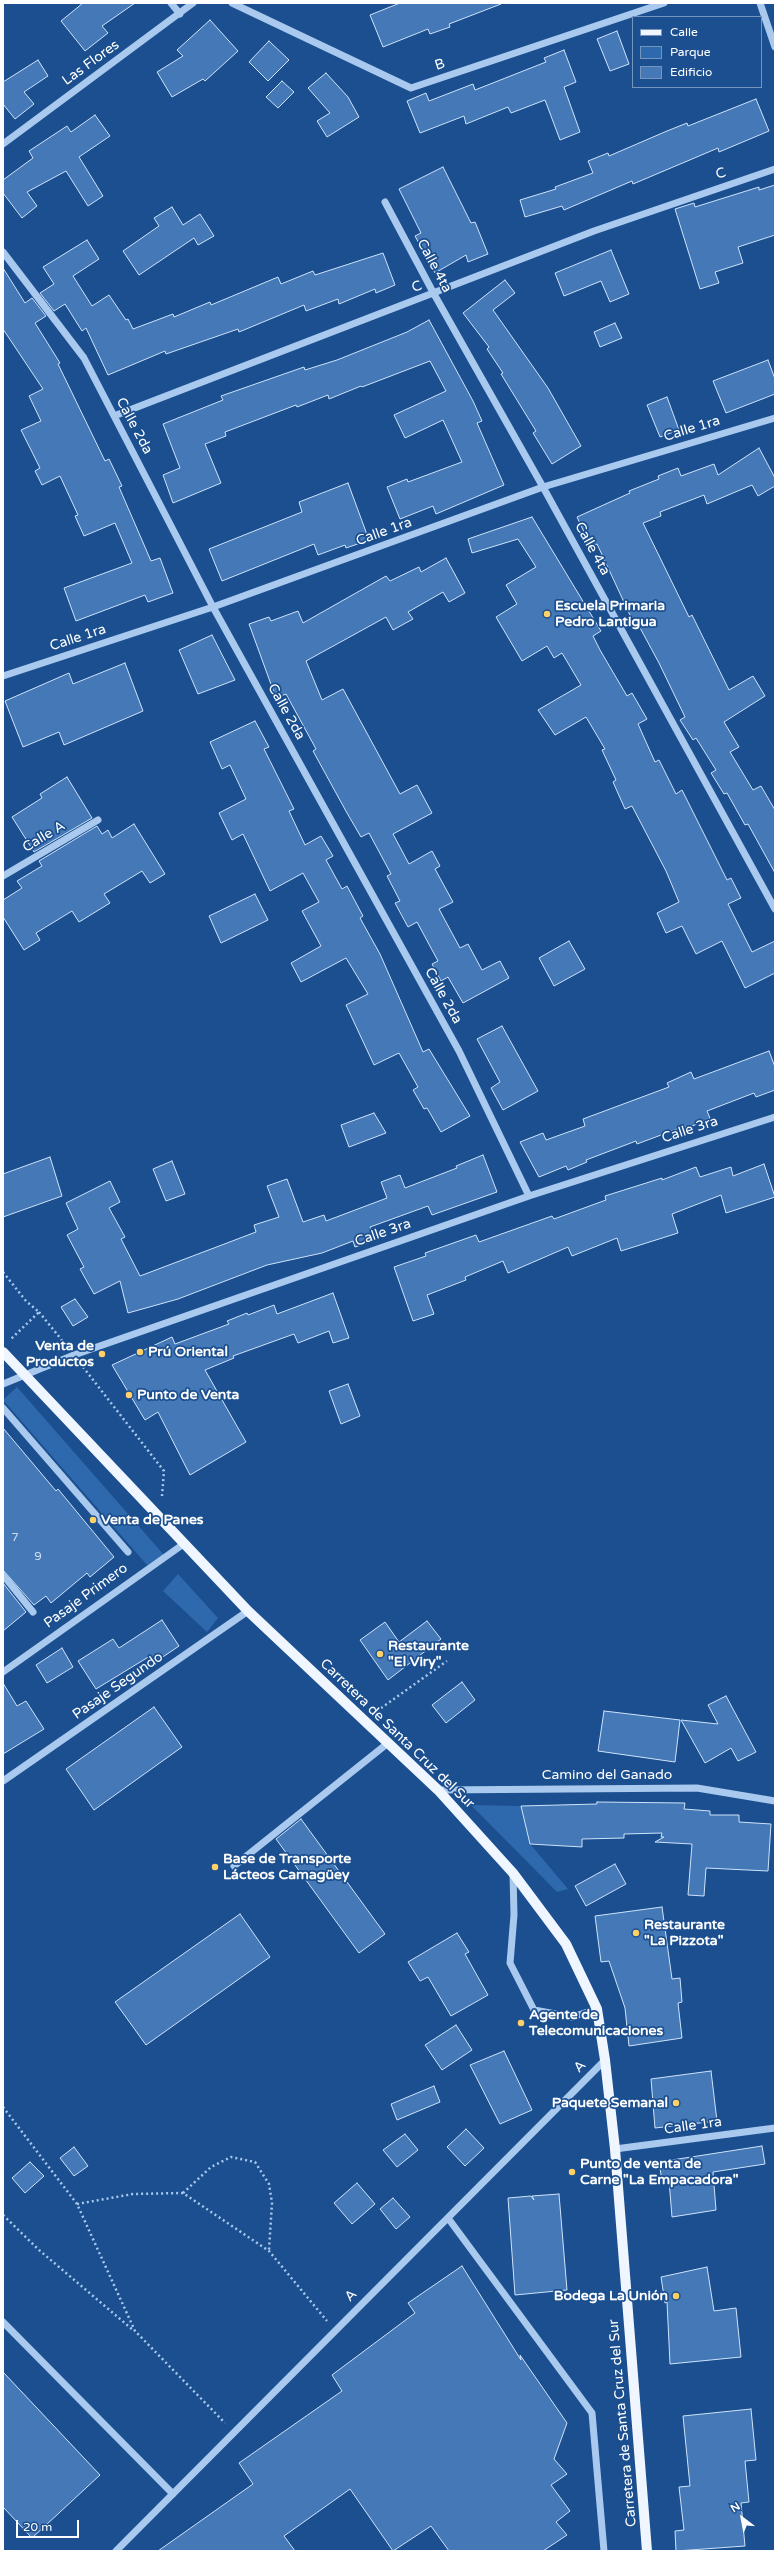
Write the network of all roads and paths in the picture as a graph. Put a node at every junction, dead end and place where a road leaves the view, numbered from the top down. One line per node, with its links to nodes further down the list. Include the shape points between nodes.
1 (172, 3): 6 (street)
2 (193, 3): 6 (street, Las Flores)
3 (232, 3): 4 (street, B, via 411,88)
4 (664, 3)
5 (760, 3): 7 (street)
6 (180, 14): 8 (street, Las Flores)
7 (775, 47)
8 (3, 144)
9 (775, 169): 12 (street, C, via 594,231)
10 (385, 202): 12 (street, Calle 4ta)
11 (3, 252): 13 (street, Calle 2da, via 84,358)
12 (434, 294): 13 (street, C); 15 (street, Calle 4ta)
13 (114, 416): 16 (street, Calle 2da)
14 (775, 418): 15 (street, Calle 1ra)
15 (543, 487): 16 (street, Calle 1ra); 20 (street, Calle 4ta)
16 (214, 607): 17 (street, Calle 1ra); 22 (street, Calle 2da, via 459,1051)
17 (3, 676)
18 (98, 820): 19 (street, Calle A)
19 (3, 876)
20 (775, 909)
21 (775, 1117): 22 (street, Calle 3ra)
22 (529, 1196): 27 (street, Calle 3ra)
23 (3, 1272): 24 (path, via 26,1301)
24 (39, 1312): 25 (path); 27 (path)
25 (8, 1341)
26 (3, 1352): 28 (main road, Carretera de Santa Cruz del Sur)
27 (74, 1355): 28 (street, Calle 3ra); 31 (path, via 164,1470)
28 (23, 1374): 29 (street, Calle 3ra); 31 (main road, Carretera de Santa Cruz del Sur)
29 (3, 1384)
30 (3, 1408): 33 (street)
31 (160, 1518): 32 (main road, Carretera de Santa Cruz del Sur)
32 (185, 1543): 36 (main road, Carretera de Santa Cruz del Sur); 38 (street, Pasaje Primero)
33 (128, 1552)
34 (3, 1575): 35 (street)
35 (33, 1612)
36 (248, 1612): 39 (main road, Carretera de Santa Cruz del Sur); 41 (street, Pasaje Segundo)
37 (447, 1661): 39 (path)
38 (3, 1672)
39 (364, 1721): 40 (main road, Carretera de Santa Cruz del Sur)
40 (388, 1743): 42 (main road, Carretera de Santa Cruz del Sur); 44 (street)
41 (3, 1781)
42 (438, 1790): 43 (street, Camino del Ganado, via 697,1788); 45 (main road, Carretera de Santa Cruz del Sur)
43 (775, 1801)
44 (234, 1866)
45 (513, 1873): 46 (main road, Carretera de Santa Cruz del Sur, via 566,1944); 46 (street, via 514,1914 510,1963 534,2010 572,2017)
46 (597, 2010): 47 (main road, Carretera de Santa Cruz del Sur)
47 (606, 2060): 50 (main road, Carretera de Santa Cruz del Sur); 54 (street, A)
48 (3, 2107): 52 (path)
49 (775, 2128): 50 (street, Calle 1ra)
50 (615, 2149): 63 (main road, Carretera de Santa Cruz del Sur)
51 (183, 2194): 52 (path, via 133,2194); 55 (path); 55 (path, via 211,2167 231,2157 255,2162 270,2190 272,2203)
52 (77, 2204): 57 (path)
53 (3, 2215): 57 (path, via 39,2250)
54 (448, 2218): 58 (street, A); 62 (street, via 592,2413)
55 (269, 2251): 58 (path)
56 (3, 2322): 60 (street)
57 (135, 2331): 59 (path)
58 (335, 2331): 59 (street, A)
59 (234, 2432): 60 (street, A)
60 (173, 2494): 61 (street, A)
61 (116, 2551)
62 (604, 2551)
63 (647, 2551)

